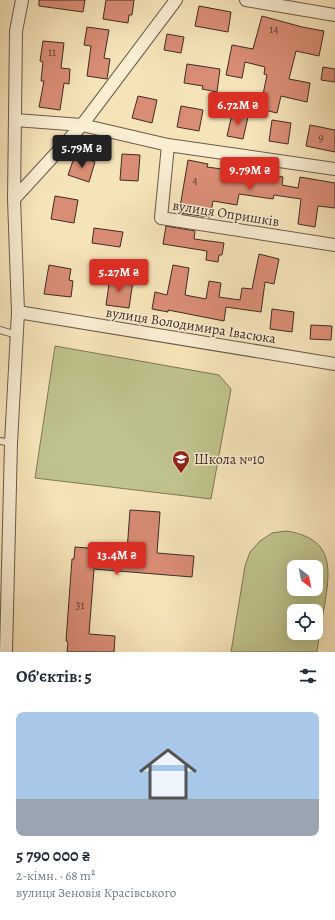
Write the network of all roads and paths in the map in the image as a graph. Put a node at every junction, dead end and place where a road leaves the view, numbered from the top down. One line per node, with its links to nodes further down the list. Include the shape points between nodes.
1 (22, 0): 5 (street, via 16,31)
2 (176, 0): 6 (street)
3 (246, 0): 4 (street)
4 (335, 15)
5 (15, 120): 6 (street); 9 (street)
6 (82, 125): 7 (street); 9 (street)
7 (168, 145): 8 (street); 10 (street, вулиця Опришків, via 161,218)
8 (335, 169)
9 (14, 199): 11 (street)
10 (335, 245)
11 (18, 312): 13 (street); 14 (street, вулиця Володимира Івасюка)
12 (0, 330): 13 (lane)
13 (17, 335): 15 (street)
14 (335, 364)
15 (5, 442): 16 (street)
16 (6, 652)

